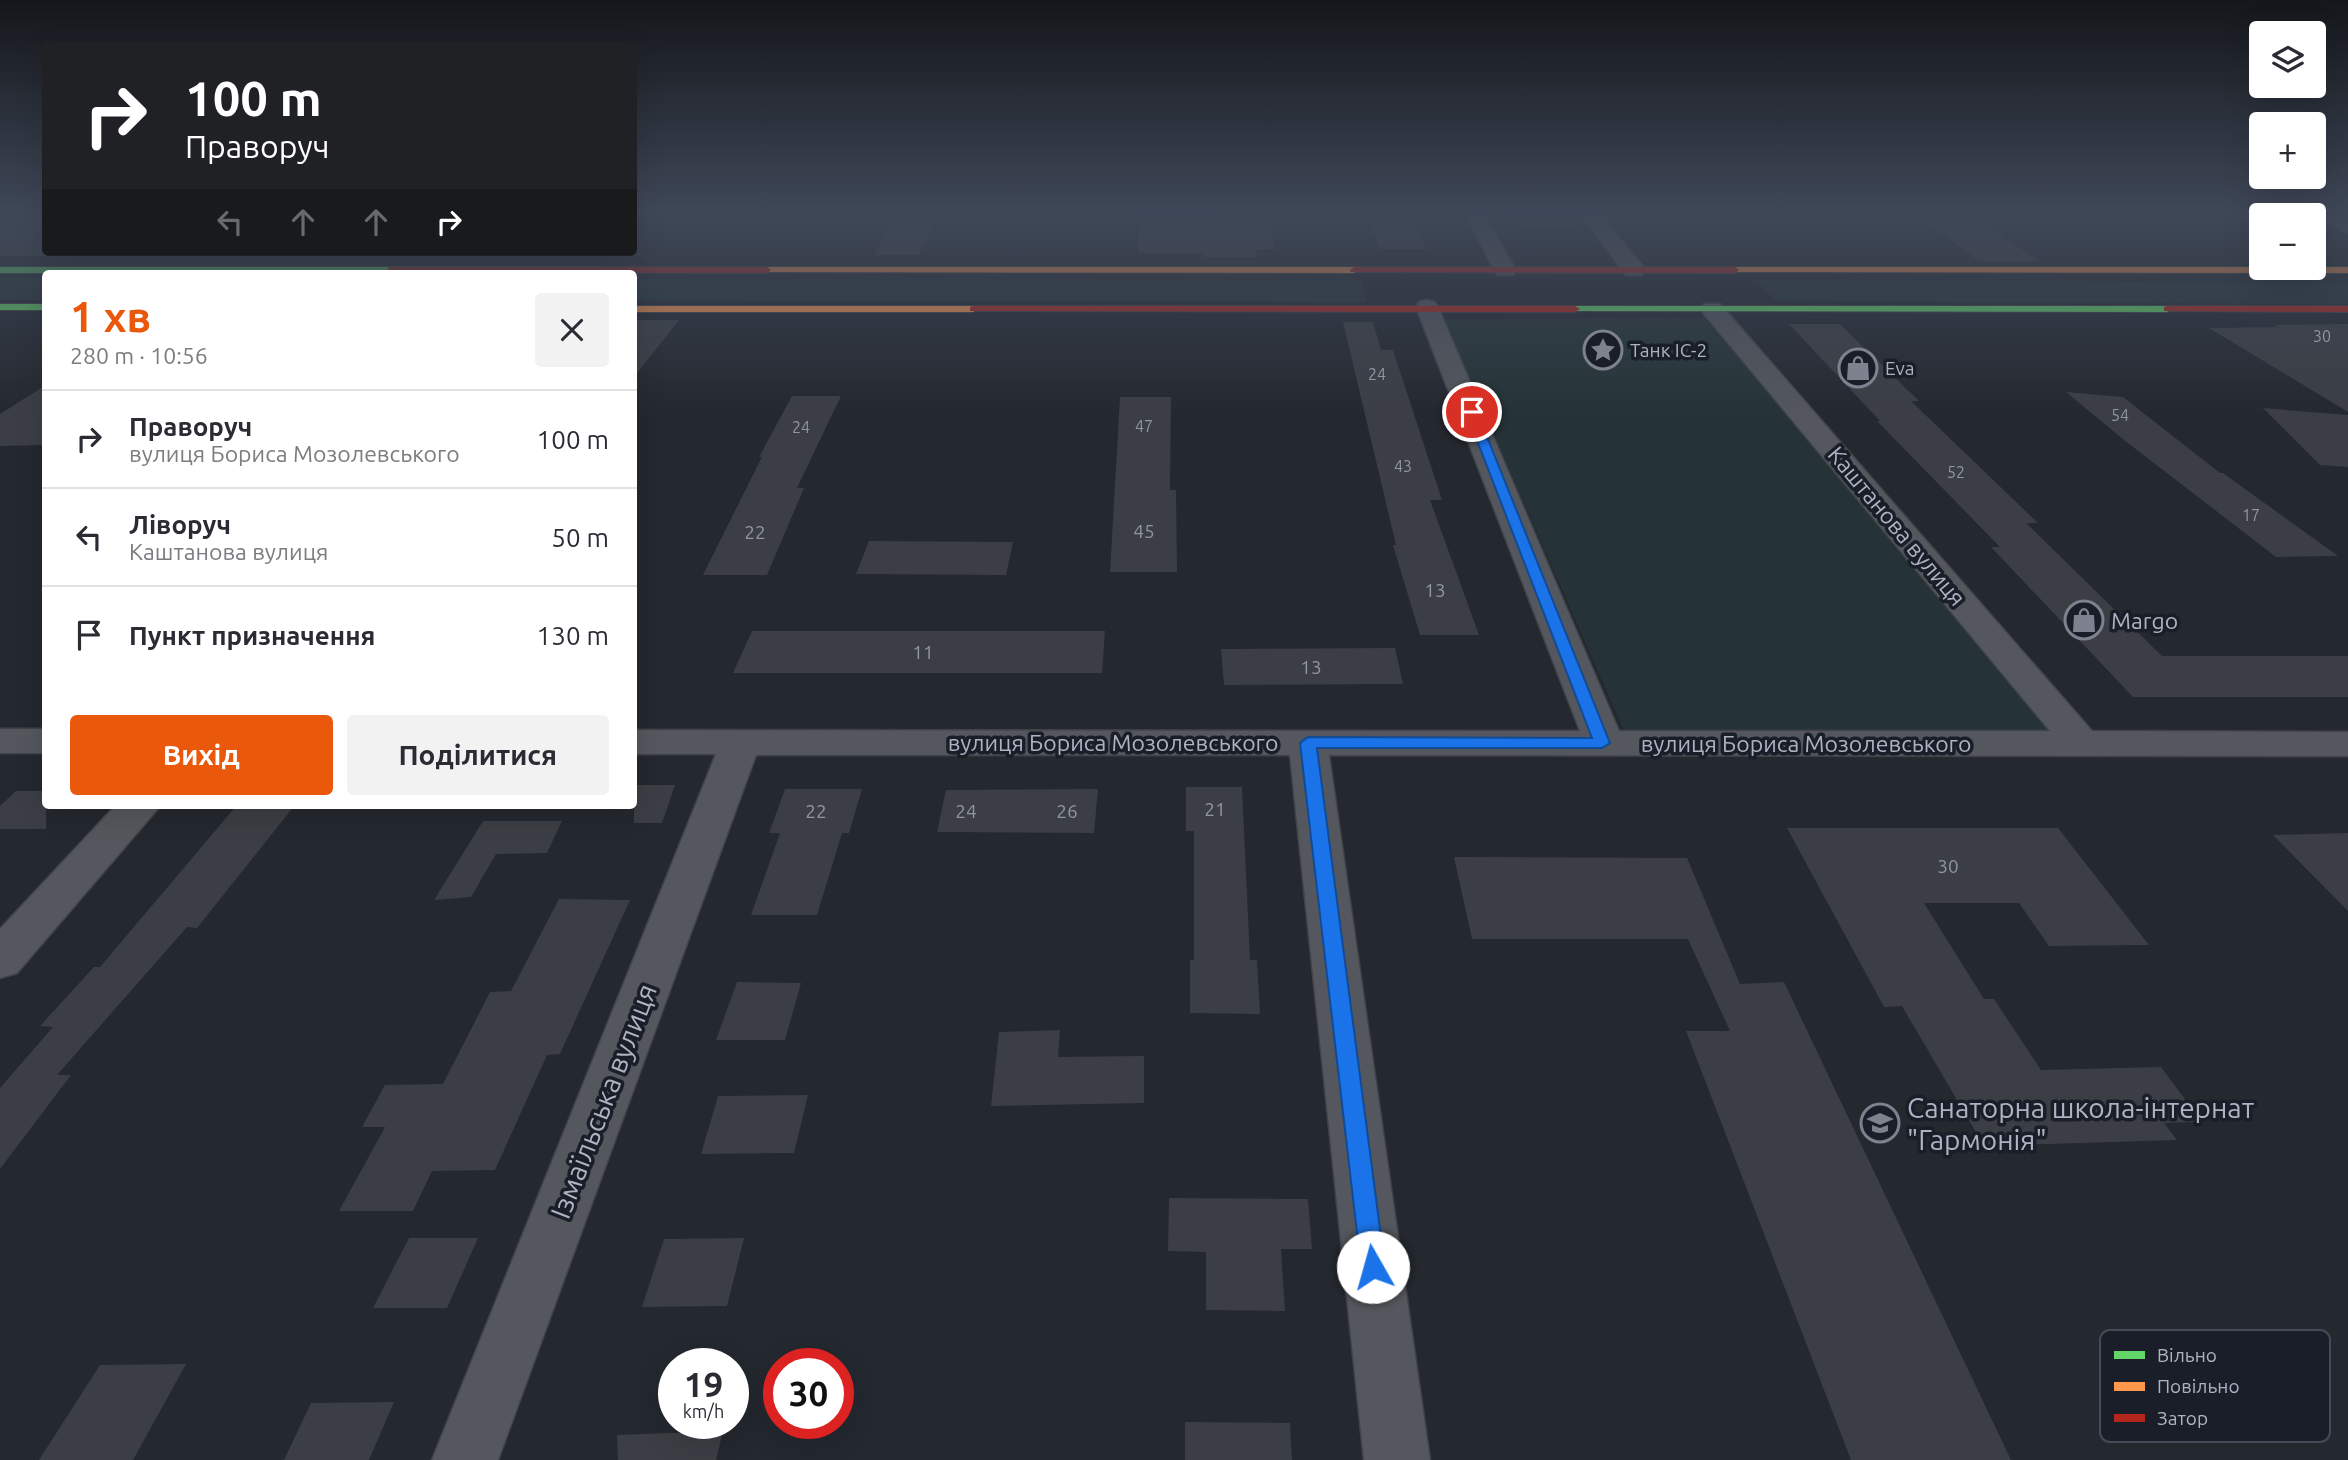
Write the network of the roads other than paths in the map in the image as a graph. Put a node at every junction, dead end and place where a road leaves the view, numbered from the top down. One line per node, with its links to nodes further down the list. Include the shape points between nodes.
1 (649, 280): 4 (main road)
2 (1462, 280): 4 (main road)
3 (1718, 280): 9 (main road)
4 (1410, 292): 7 (main road); 8 (main road); 16 (street, via 1477,424)
5 (0, 307): 6 (main road)
6 (42, 307)
7 (637, 309)
8 (1712, 309): 9 (main road); 17 (street, Каштанова вулиця)
9 (1745, 309): 10 (main road)
10 (2348, 309)
11 (0, 740): 12 (street)
12 (42, 741)
13 (637, 742): 14 (street, вулиця Бориса Мозолевського)
14 (741, 742): 15 (street, вулиця Бориса Мозолевського); 21 (street, Ізмаїльська вулиця)
15 (1308, 743): 16 (street, вулиця Бориса Мозолевського); 22 (street)
16 (1602, 743): 17 (street, вулиця Бориса Мозолевського)
17 (2082, 744): 18 (street, вулиця Бориса Мозолевського)
18 (2348, 744)
19 (136, 809): 20 (street)
20 (0, 960)
21 (466, 1460)
22 (1397, 1460)

